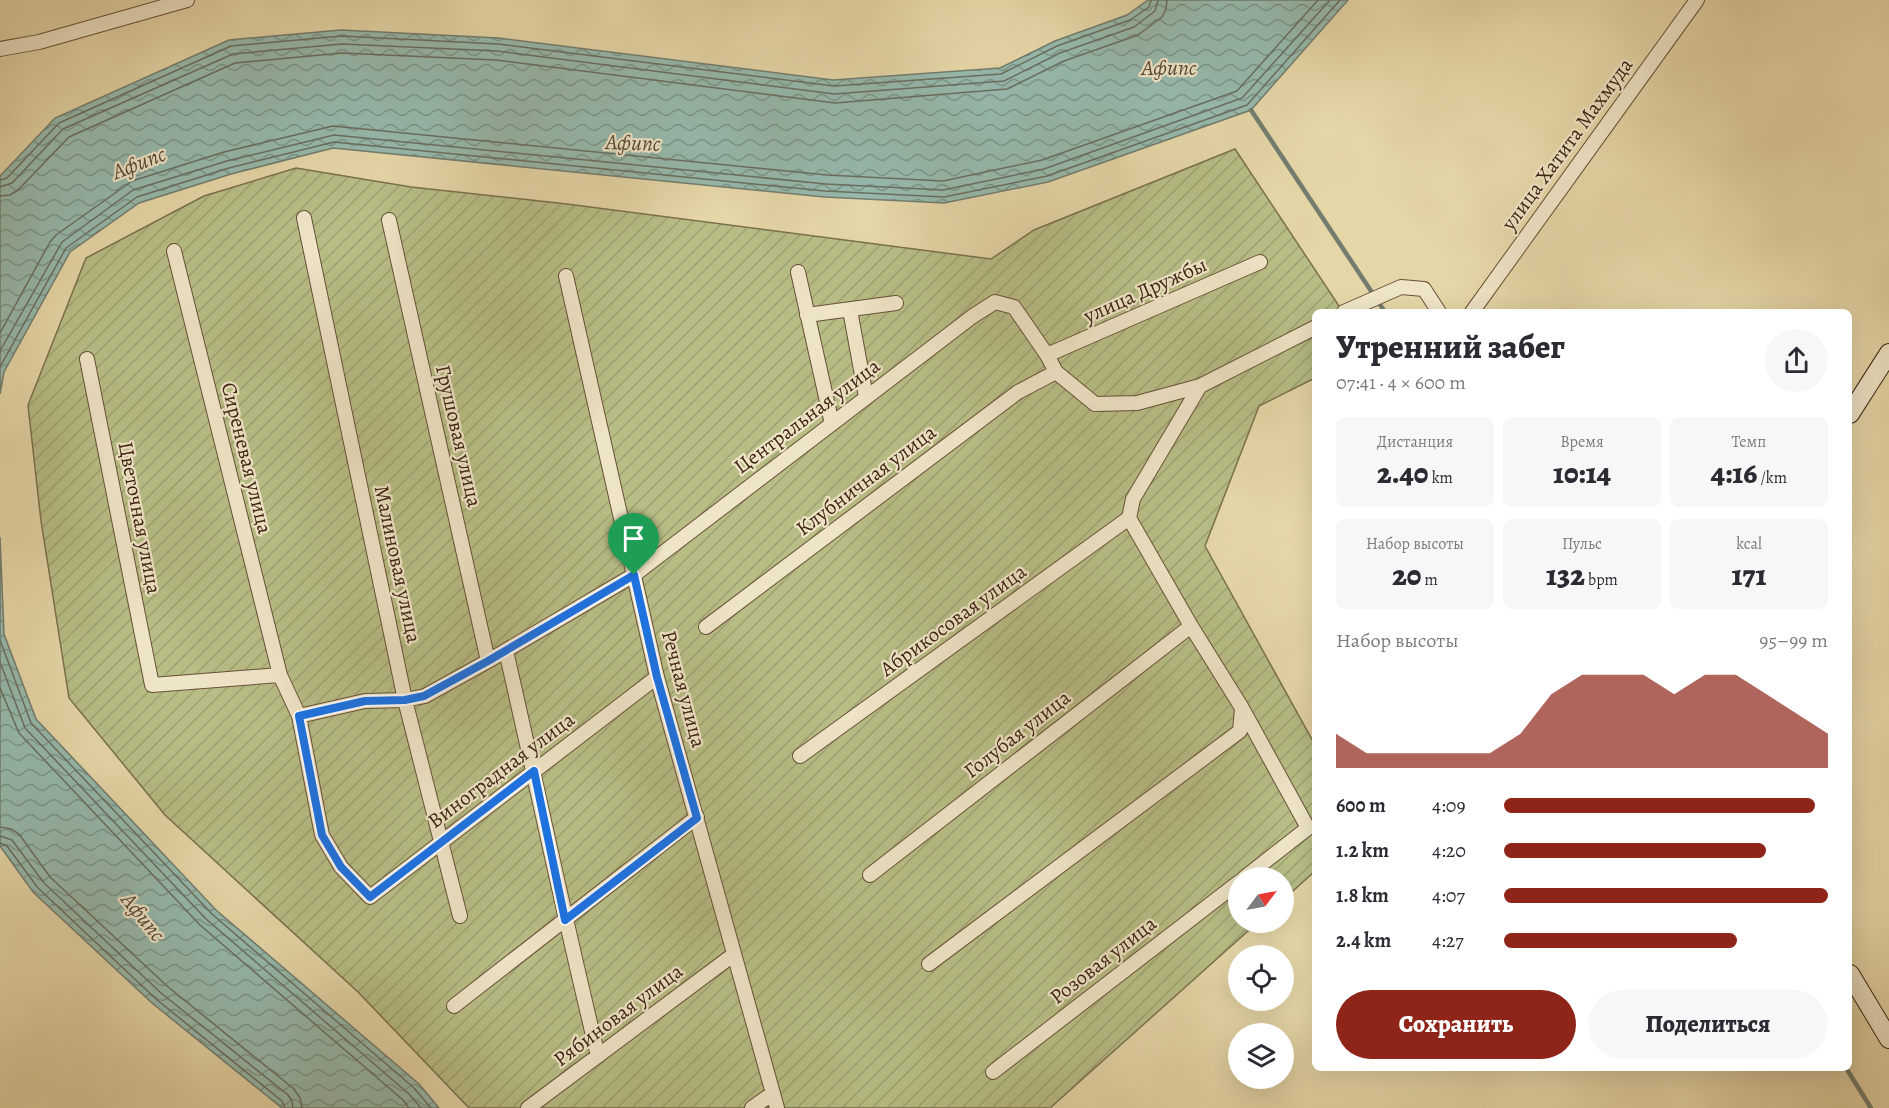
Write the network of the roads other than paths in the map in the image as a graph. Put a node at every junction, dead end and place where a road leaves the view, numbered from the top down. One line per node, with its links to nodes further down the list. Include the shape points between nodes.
1 (187, 0): 3 (street, via 39,42)
2 (1697, 0): 13 (street, улица Хатита Махмуда)
3 (0, 49)
4 (304, 218): 33 (street, Малиновая улица)
5 (389, 220): 30 (street, Грушовая улица)
6 (174, 251): 31 (street, Сиреневая улица)
7 (1260, 262): 18 (street, улица Дружбы)
8 (798, 272): 15 (street)
9 (566, 276): 26 (street, Речная улица)
10 (897, 303): 14 (street)
11 (1351, 309): 12 (street, via 1401,287 1424,289)
12 (1437, 309)
13 (1474, 309)
14 (850, 310): 15 (street); 22 (street)
15 (807, 315): 24 (street)
16 (1312, 329): 21 (street, Центральная улица)
17 (1889, 353): 23 (street)
18 (1047, 355): 20 (street, Центральная улица); 22 (street, Центральная улица, via 1014,307 995,302)
19 (87, 359): 31 (street, Цветочная улица, via 152,685)
20 (1056, 372): 21 (street, Центральная улица, via 1095,404 1137,403); 28 (street, Клубничная улица, via 1018,392)
21 (1200, 386): 25 (street, via 1133,499)
22 (866, 398): 24 (street, Центральная улица)
23 (1852, 411)
24 (832, 424): 26 (street, Центральная улица)
25 (1129, 518): 27 (street); 36 (street, Абрикосовая улица)
26 (634, 575): 29 (street, Центральная улица); 32 (street, Речная улица)
27 (1191, 626): 34 (street); 41 (street, Голубая улица)
28 (706, 627)
29 (506, 651): 30 (street, Центральная улица); 37 (street)
30 (488, 661): 33 (street, Центральная улица, via 424,696)
31 (280, 675): 35 (street)
32 (657, 677): 37 (street, Виноградная улица); 38 (street, Речная улица)
33 (405, 700): 35 (street, Центральная улица, via 365,701); 39 (street, Малиновая улица)
34 (1242, 708): 40 (street, via 1308,828); 46 (street, via 1240,730)
35 (299, 716): 39 (street, Виноградная улица, via 322,835 341,867 370,897)
36 (800, 756)
37 (534, 771): 39 (street, Виноградная улица); 44 (street)
38 (697, 818): 44 (street); 45 (street, Речная улица)
39 (442, 841): 43 (street, Малиновая улица)
40 (1258, 867)
41 (870, 875)
42 (1228, 890): 51 (street, Розовая улица)
43 (459, 916)
44 (565, 920): 48 (street); 50 (street)
45 (733, 955): 50 (street, Рябиновая улица); 52 (street, Речная улица)
46 (929, 964)
47 (1852, 977): 49 (street)
48 (454, 1006)
49 (1889, 1039)
50 (598, 1056): 53 (street, Рябиновая улица)
51 (993, 1072)
52 (773, 1093): 54 (street); 55 (street, Речная улица)
53 (528, 1108)
54 (752, 1108)
55 (777, 1108)

